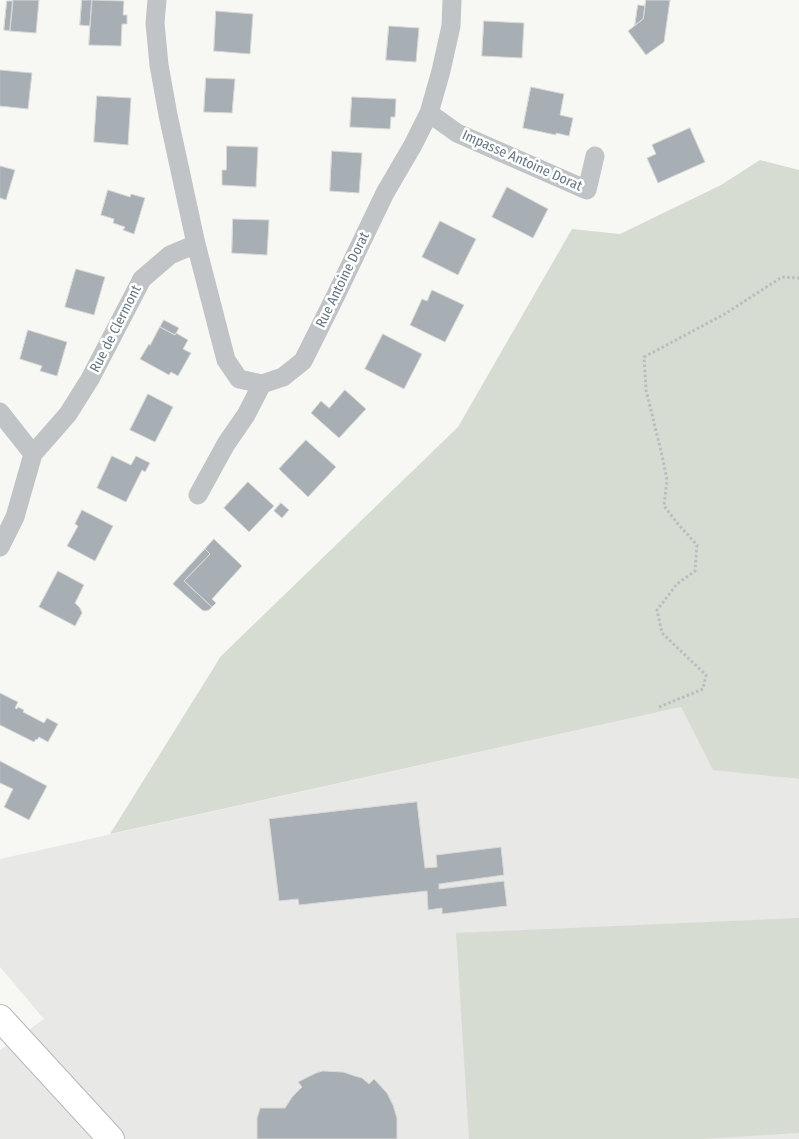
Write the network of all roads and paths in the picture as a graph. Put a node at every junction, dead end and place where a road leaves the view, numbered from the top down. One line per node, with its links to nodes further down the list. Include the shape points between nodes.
1 (157, 0): 5 (street, via 155,24 159,65)
2 (452, 0): 3 (street, Rue Antoine Dorat, via 451,26)
3 (429, 113): 4 (street, Impasse Antoine Dorat, via 457,132 586,190); 7 (street, Rue Antoine Dorat, via 385,193 302,361 283,377)
4 (595, 156)
5 (196, 244): 7 (street, via 226,360 239,378); 9 (street, Rue de Clermont, via 170,255 142,279 90,379 68,414)
6 (799, 278): 12 (path, via 782,277 723,316 644,357 646,390 666,480 664,506 697,545 695,571 677,584 657,610 662,633 706,675 703,689)
7 (262, 384): 10 (street)
8 (0, 412): 9 (street)
9 (33, 454): 11 (street, Rue de Clermont, via 15,517)
10 (198, 495)
11 (0, 547)
12 (659, 707)
13 (0, 1018): 14 (street)
14 (112, 1139)

